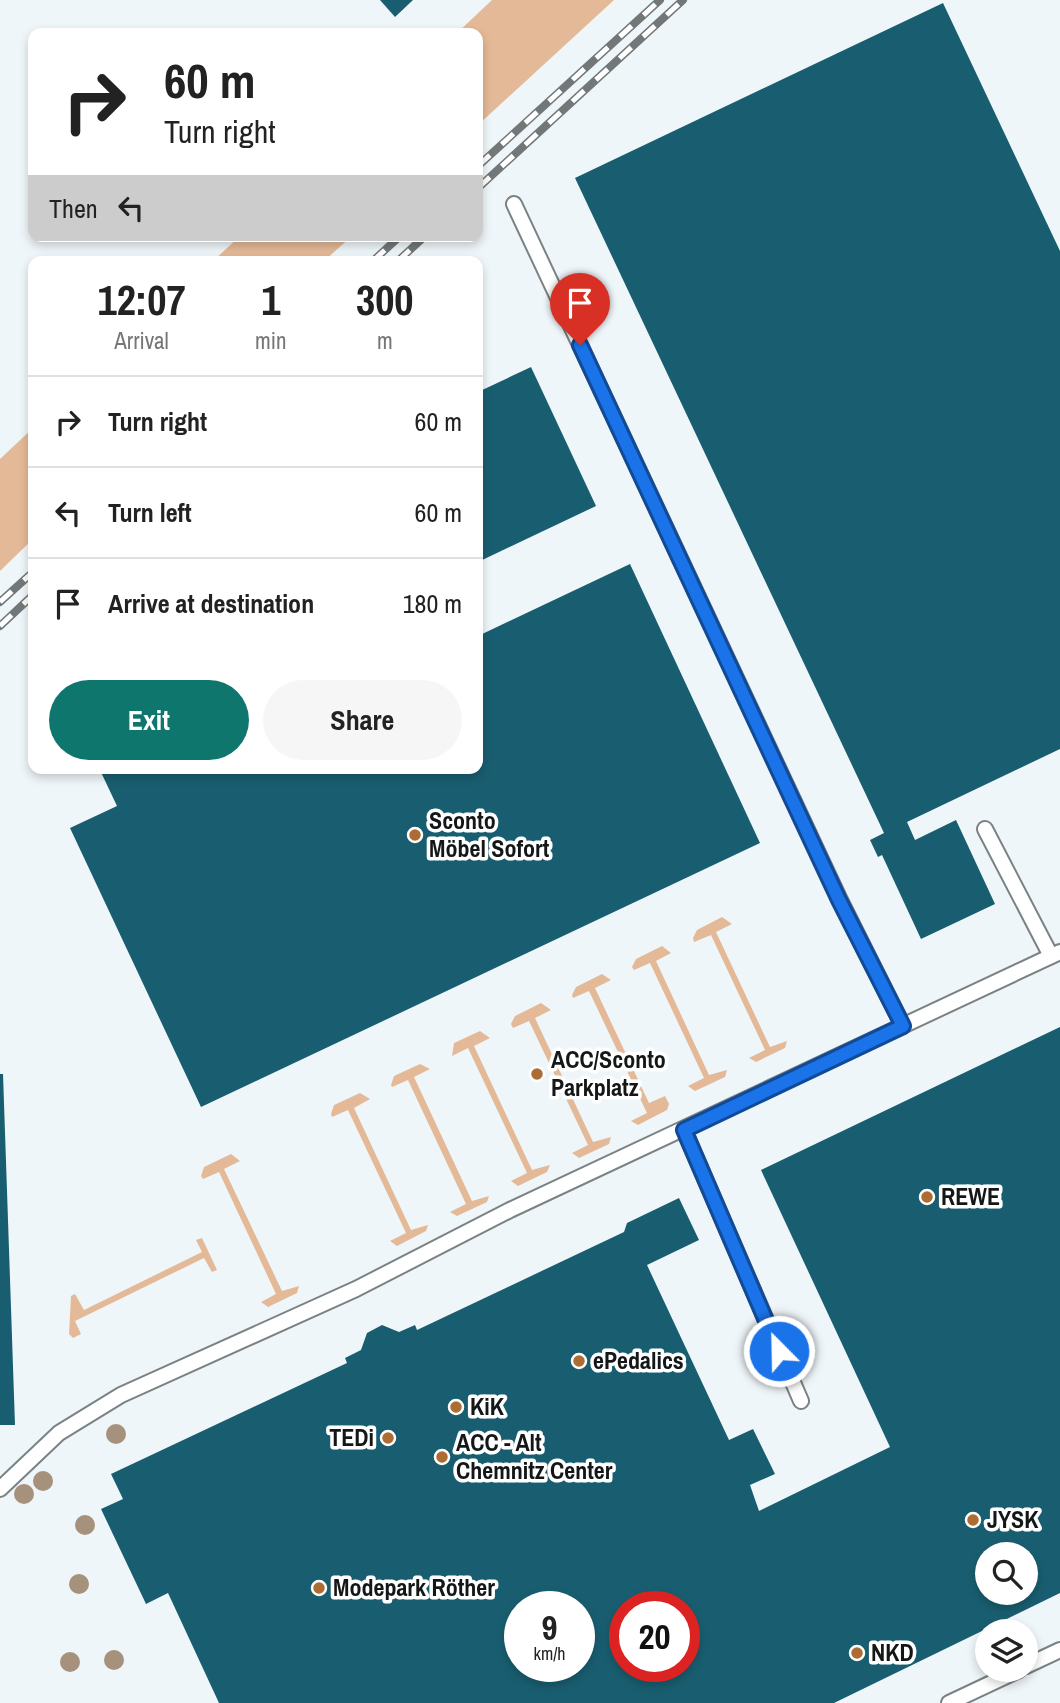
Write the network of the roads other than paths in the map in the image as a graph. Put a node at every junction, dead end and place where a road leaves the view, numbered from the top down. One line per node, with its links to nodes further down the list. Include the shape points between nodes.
1 (514, 204): 4 (lane, via 839,900)
2 (985, 829): 3 (lane)
3 (1055, 954): 4 (lane)
4 (903, 1026): 5 (lane)
5 (684, 1130): 6 (lane); 7 (lane, via 510,1210 356,1289 121,1395 59,1433)
6 (800, 1401)
7 (0, 1489)
8 (1060, 1650): 9 (lane)
9 (1038, 1660)
10 (994, 1682): 11 (lane)
11 (949, 1703)

